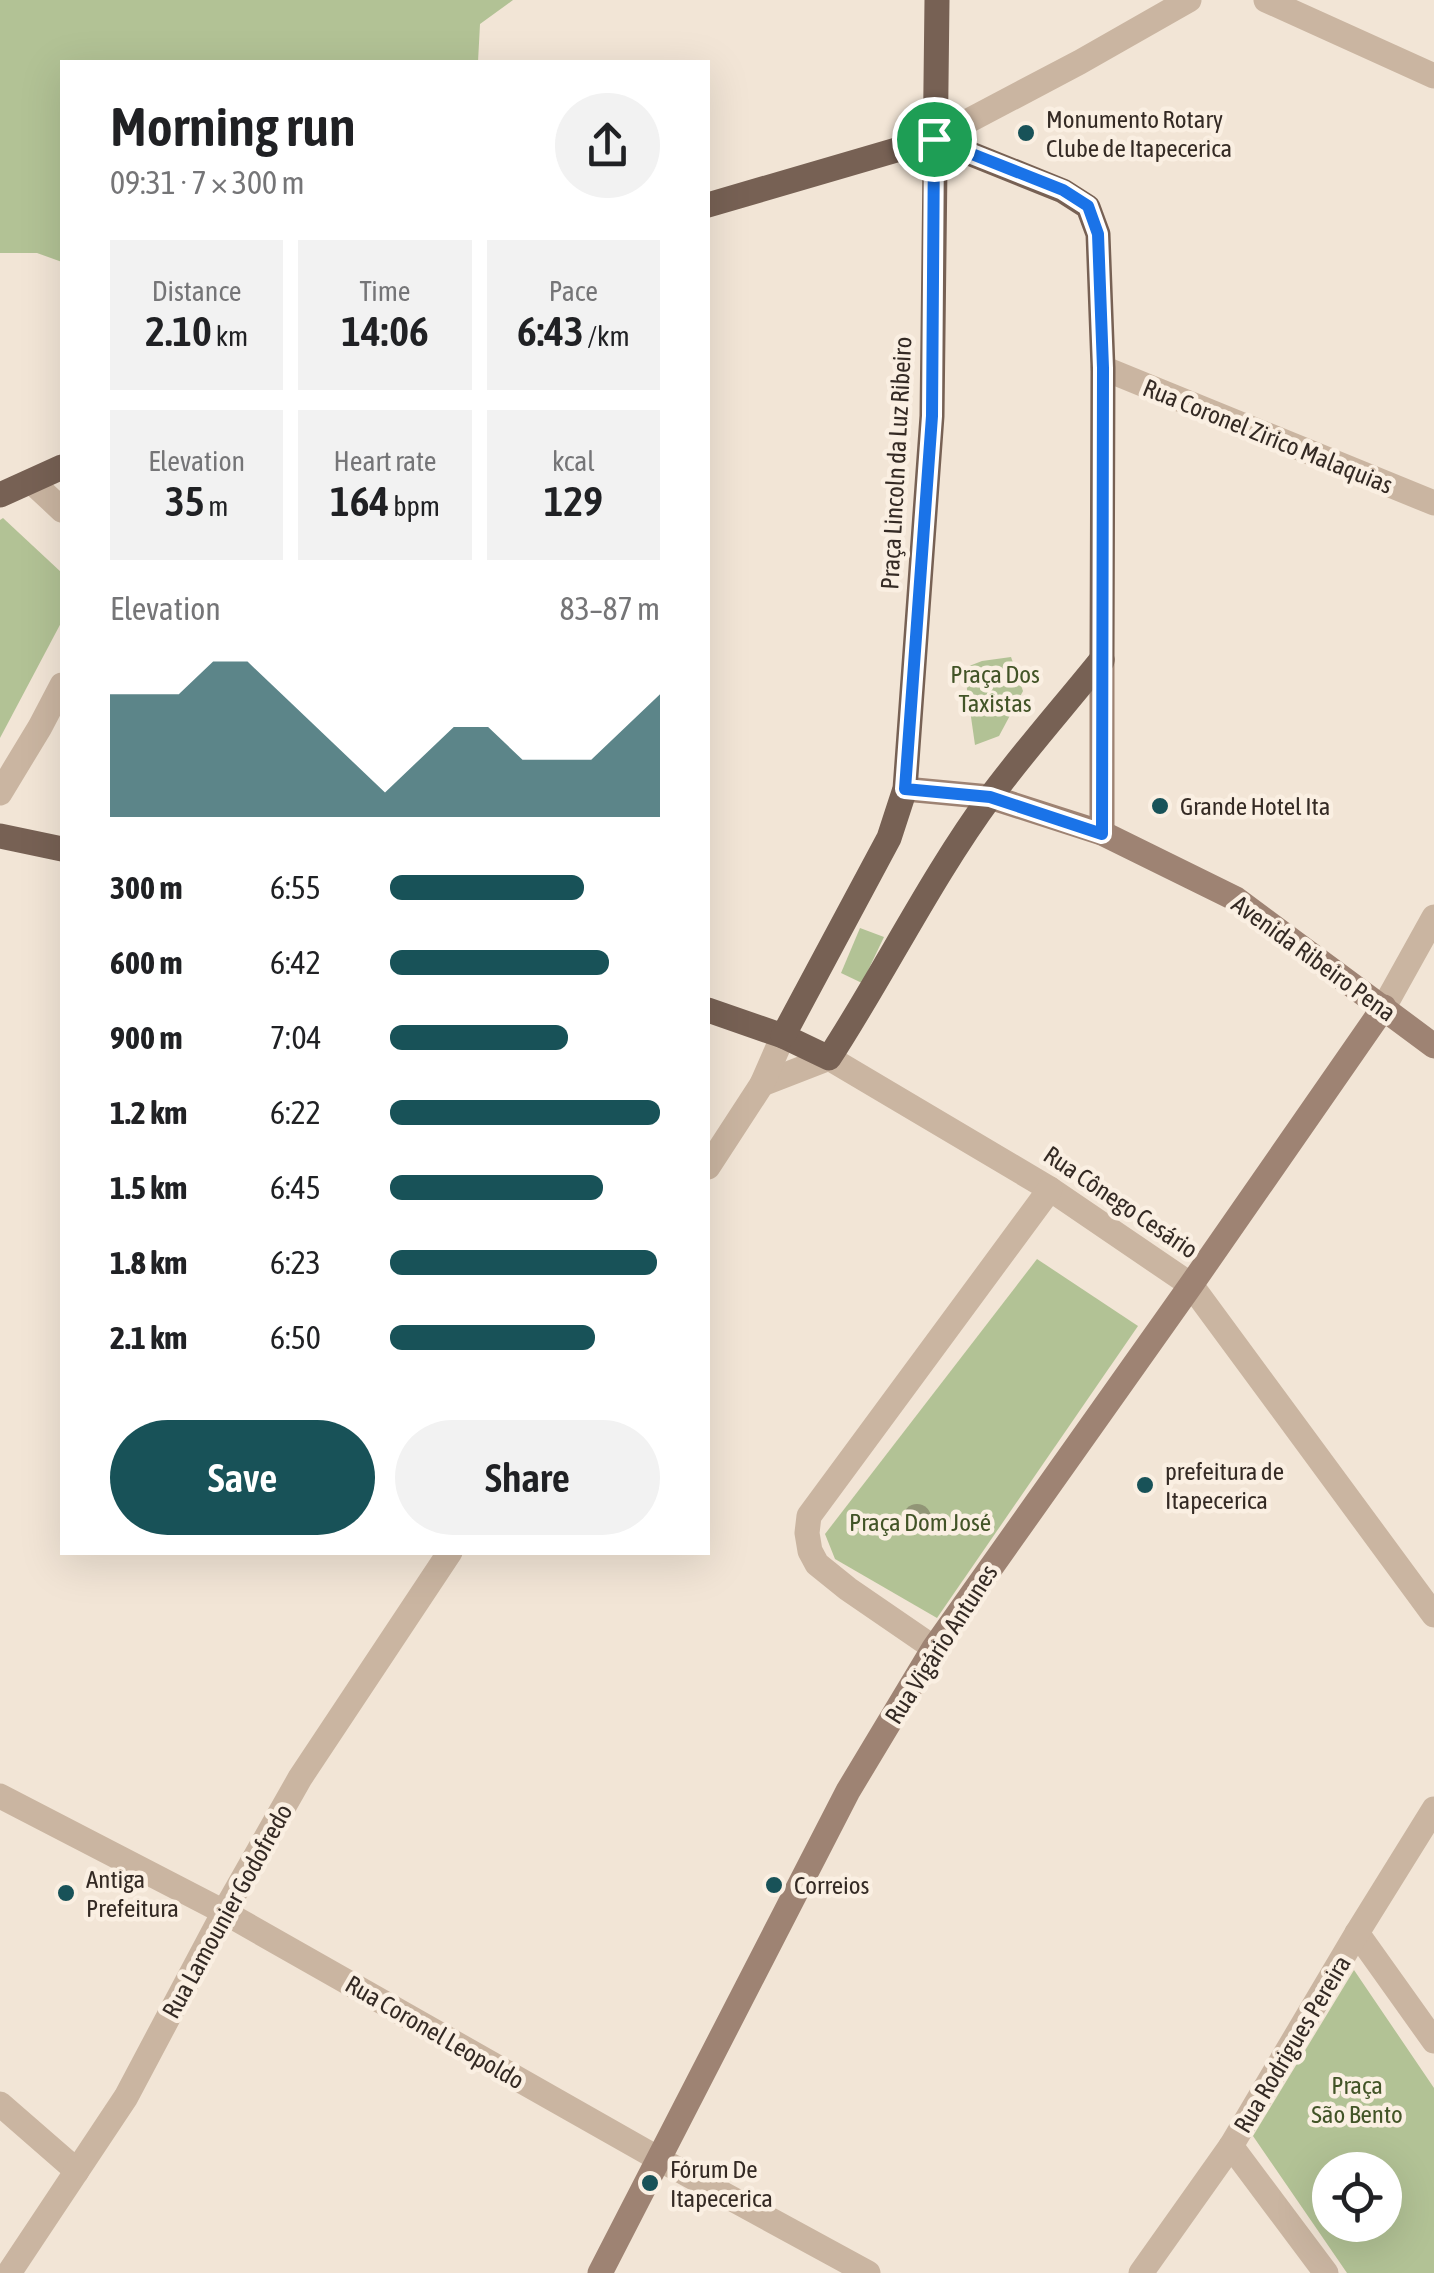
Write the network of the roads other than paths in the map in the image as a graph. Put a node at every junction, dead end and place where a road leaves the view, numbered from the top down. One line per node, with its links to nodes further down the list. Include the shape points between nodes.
1 (937, 0): 5 (main road, Praça Lincoln da Luz Ribeiro)
2 (1189, 0): 5 (street)
3 (1266, 0): 4 (street)
4 (1434, 76)
5 (934, 139): 6 (main road); 7 (main road, via 1088,206 1098,234); 15 (main road, Praça Lincoln da Luz Ribeiro, via 932,416)
6 (710, 203)
7 (1103, 368): 11 (street, Rua Coronel Zirico Malaquias); 13 (main road)
8 (60, 468): 9 (main road)
9 (32, 482): 10 (main road); 12 (street)
10 (0, 495)
11 (1434, 503)
12 (60, 508)
13 (1102, 660): 17 (main road); 18 (street)
14 (60, 690): 16 (street)
15 (905, 789): 17 (street, Avenida Ribeiro Pena); 24 (main road, Praça Lincoln da Luz Ribeiro, via 889,838)
16 (0, 793)
17 (990, 797): 18 (street, Avenida Ribeiro Pena); 26 (main road)
18 (1102, 834): 22 (street, Avenida Ribeiro Pena, via 1236,899)
19 (0, 836): 20 (main road)
20 (60, 849)
21 (1434, 917): 22 (street)
22 (1384, 1007): 25 (street, Avenida Ribeiro Pena); 30 (street, Rua Vigário Antunes)
23 (710, 1011): 24 (main road, Rua Cônego Cesário)
24 (782, 1036): 26 (main road, Rua Cônego Cesário); 27 (street)
25 (1434, 1046)
26 (829, 1058): 27 (street); 29 (street, Rua Cônego Cesário)
27 (762, 1084): 28 (street)
28 (710, 1164)
29 (1050, 1188): 30 (street, Rua Cônego Cesário); 33 (street, via 810,1516 807,1534 817,1564)
30 (1190, 1286): 32 (street, Rua Cônego Cesário); 33 (street, Rua Vigário Antunes)
31 (448, 1555): 36 (street, Rua Lamounier Godofredo, via 300,1778)
32 (1434, 1615)
33 (934, 1648): 41 (street, Rua Vigário Antunes, via 848,1790)
34 (0, 1796): 36 (street, Rua Coronel Leopoldo)
35 (1434, 1810): 37 (street, Rua Rodrigues Pereira)
36 (224, 1912): 41 (street, Rua Coronel Leopoldo); 42 (street, Rua Lamounier Godofredo, via 126,2097)
37 (1357, 1933): 38 (street); 40 (street, Rua Rodrigues Pereira)
38 (1434, 2040)
39 (0, 2104): 42 (street)
40 (1232, 2146): 46 (street, Rua Rodrigues Pereira); 47 (street)
41 (659, 2159): 44 (street, Rua Vigário Antunes); 45 (street, Rua Coronel Leopoldo)
42 (77, 2171): 43 (street, Rua Lamounier Godofredo)
43 (9, 2273)
44 (600, 2273)
45 (868, 2273)
46 (1141, 2273)
47 (1326, 2273)

